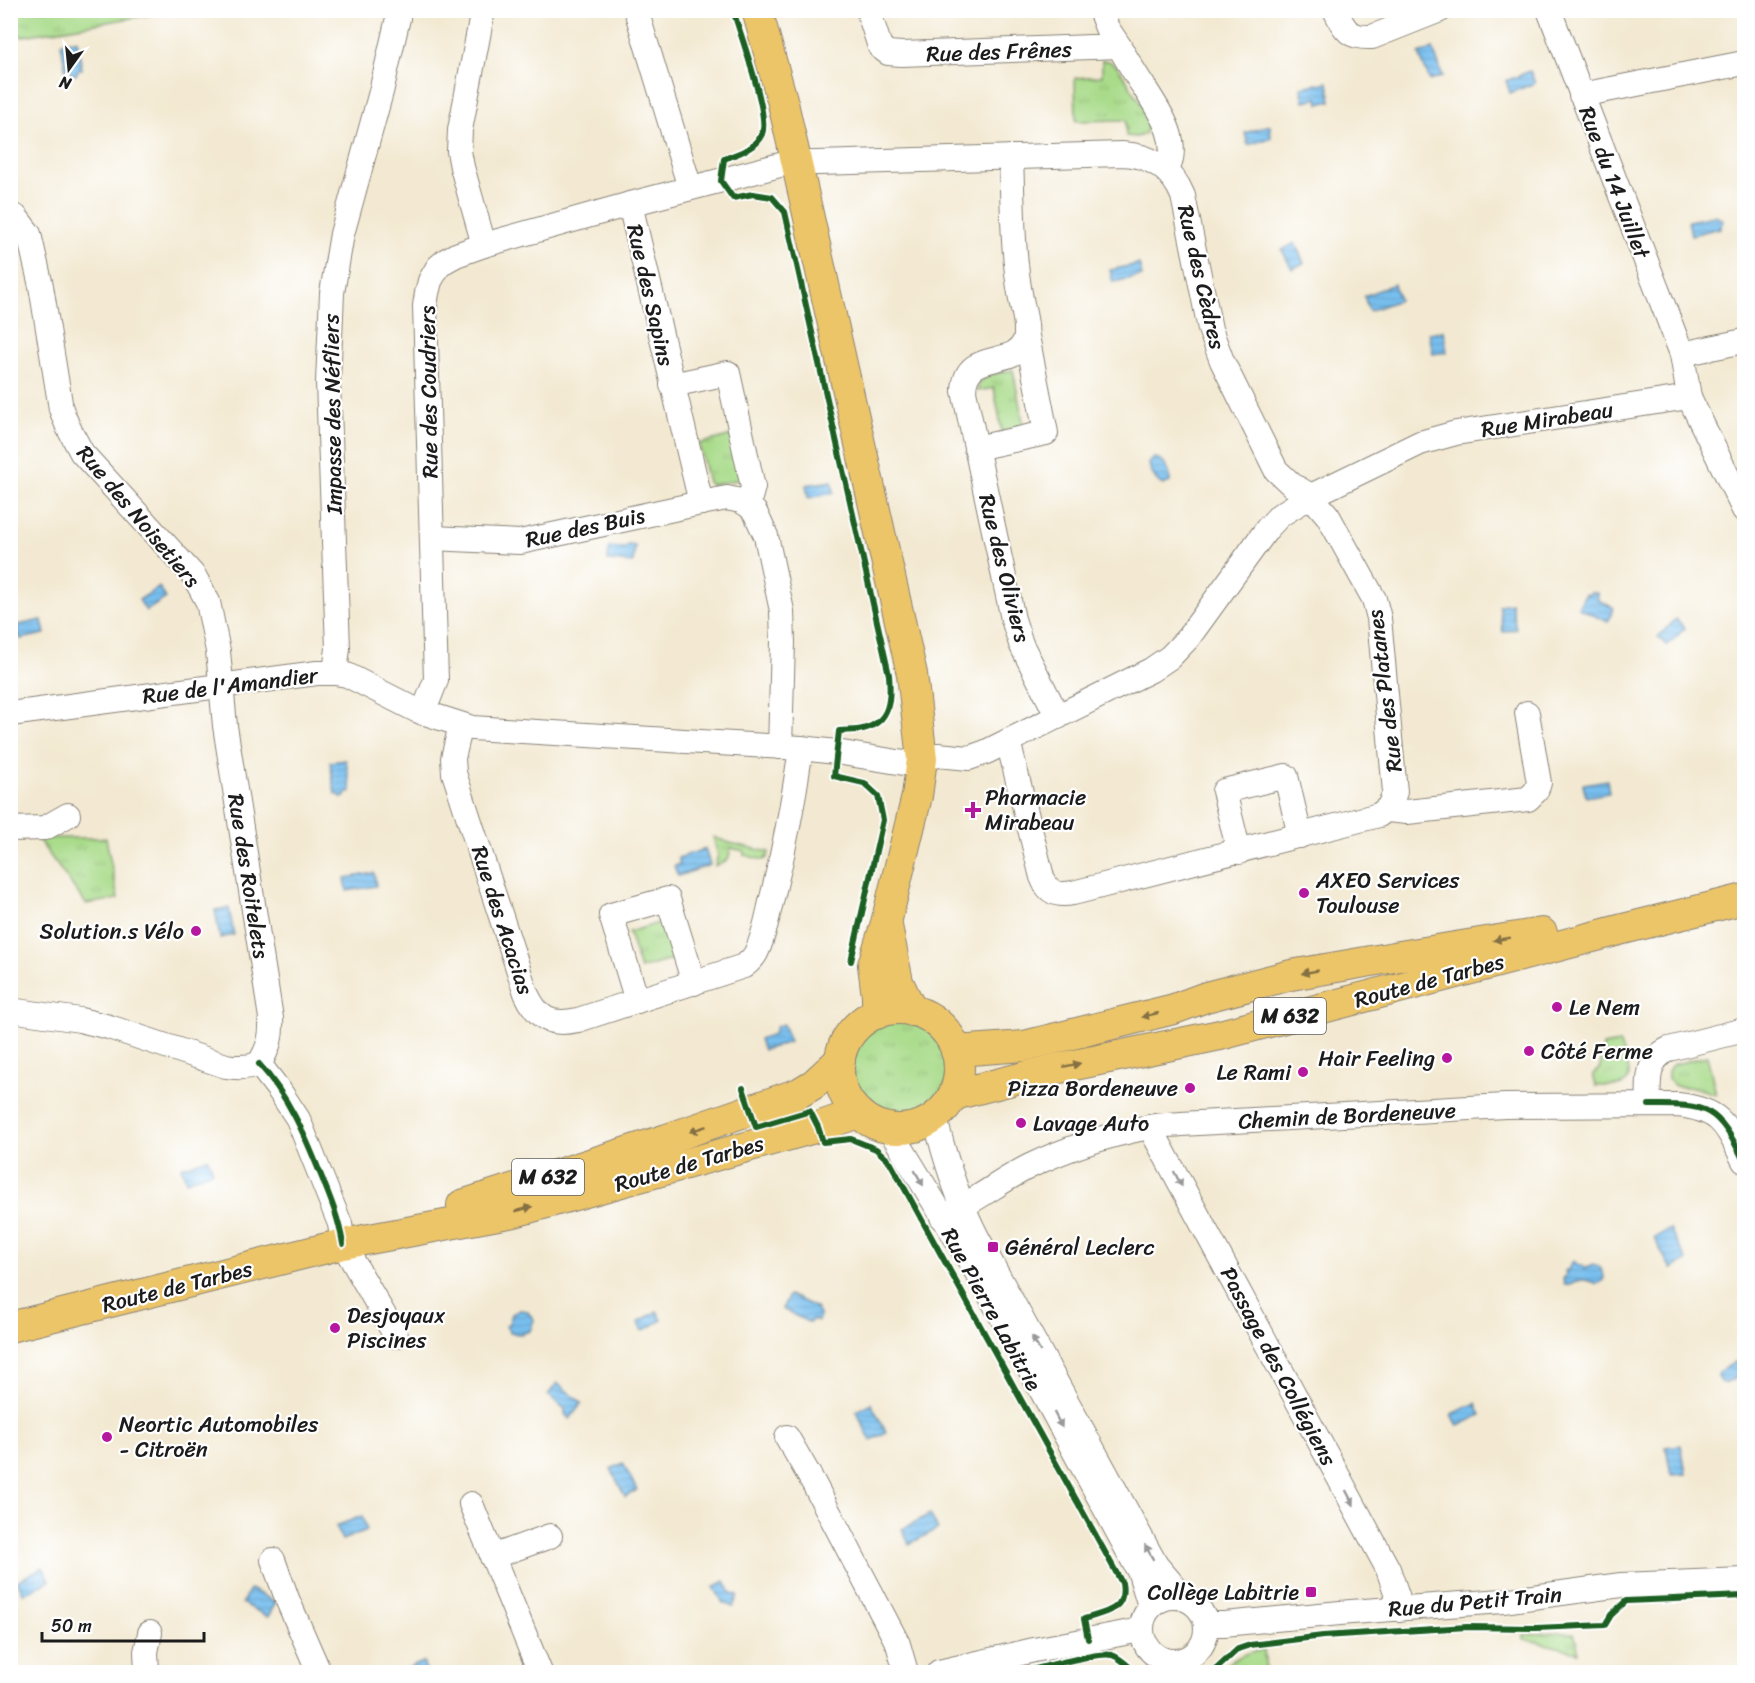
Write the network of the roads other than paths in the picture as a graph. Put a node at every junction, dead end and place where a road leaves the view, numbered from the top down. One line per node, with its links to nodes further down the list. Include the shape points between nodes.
1 (483, 10): 19 (street, via 459,151)
2 (636, 10): 16 (street)
3 (756, 10): 14 (main road)
4 (868, 10): 10 (street, Rue des Frênes, via 880,48 888,53)
5 (1100, 10): 10 (street)
6 (1335, 10): 7 (street, via 1348,33 1363,37)
7 (1440, 10)
8 (1549, 10): 12 (street, Rue du 14 Juillet)
9 (398, 18): 31 (street, Impasse des Néfliers, via 342,234 332,293 328,382 338,648)
10 (1119, 46): 15 (street, via 1165,122 1172,154)
11 (1744, 63): 12 (street)
12 (1581, 95): 22 (street, Rue du 14 Juillet)
13 (1011, 157): 14 (street); 15 (street, via 1131,154); 20 (street, via 1015,269)
14 (797, 164): 16 (street, Rue des Coudriers); 39 (main road, via 912,674)
15 (1167, 170): 26 (street, Rue des Cèdres, via 1183,196 1210,329 1222,360 1276,470)
16 (690, 188): 17 (street, Rue des Coudriers)
17 (630, 204): 19 (street, Rue des Coudriers); 23 (street, Rue des Sapins)
18 (10, 215): 32 (street, Rue des Noisetiers, via 29,234 61,409 68,428 82,453 194,576 208,602)
19 (484, 245): 30 (street, Rue des Coudriers, via 445,261 426,293)
20 (1026, 331): 25 (street, Rue des Oliviers, via 1015,352 976,365 966,378 964,391); 25 (street, via 1046,433)
21 (1744, 341): 22 (street)
22 (1682, 354): 24 (street)
23 (672, 385): 27 (street, Rue des Sapins); 28 (street, Rue des Sapins, via 728,373 753,487)
24 (1689, 396): 26 (street, Rue Mirabeau, via 1420,443); 29 (street)
25 (976, 448): 35 (street, Rue des Oliviers, via 1013,619)
26 (1311, 496): 35 (street, via 1280,515 1267,529 1170,657); 40 (street, Rue des Platanes, via 1328,516 1378,612 1395,786)
27 (701, 503): 28 (street, via 726,498); 30 (street, Rue des Buis, via 520,542)
28 (748, 505): 38 (street, via 759,518 765,536 782,611)
29 (1744, 510)
30 (432, 538): 36 (street, Rue des Coudriers, via 436,680)
31 (335, 673): 32 (street, Rue de l'Amandier); 36 (street, Rue de l'Amandier)
32 (221, 686): 34 (street, Rue de l'Amandier); 56 (street, Rue des Roitelets, via 271,1018 269,1046)
33 (1527, 713): 40 (street, via 1539,783 1528,800 1407,812)
34 (10, 714)
35 (1058, 717): 37 (street)
36 (441, 718): 38 (street, via 472,728); 49 (street, Rue des Acacias, via 454,772 526,993 536,1012 551,1020 567,1022)
37 (1008, 741): 39 (street, via 969,758 938,755); 44 (street, via 1042,877 1052,891 1073,893)
38 (790, 747): 39 (street, via 904,763); 48 (street, Rue des Acacias, via 794,801 756,952 744,966)
39 (922, 759): 46 (main road, via 917,796)
40 (1387, 810): 43 (street, via 1370,819)
41 (68, 815): 42 (street, via 45,828)
42 (10, 829)
43 (1300, 836): 44 (street); 44 (street, via 1286,776 1224,791)
44 (1239, 852)
45 (1744, 898): 47 (main road, Route de Tarbes / M 632)
46 (886, 923): 51 (main road, via 898,982); 52 (main road, via 873,965)
47 (1623, 928): 54 (main road, Route de Tarbes / M 632, one-way to 54, via 1537,934 1291,975 1024,1046); 57 (main road, Route de Tarbes / M 632, one-way to 47, via 1055,1069 1220,1035)
48 (694, 983): 49 (street, Rue des Acacias); 49 (street, via 668,899 611,915)
49 (637, 1001)
50 (10, 1010): 56 (street, via 109,1027 226,1066)
51 (912, 1011): 52 (main road); 54 (main road, via 931,1018 947,1032)
52 (877, 1014): 55 (main road, Route de Tarbes, via 859,1024 846,1041)
53 (1744, 1030): 58 (street, via 1661,1053 1649,1075)
54 (956, 1051): 57 (main road, via 959,1073)
55 (840, 1060): 59 (main road, via 843,1089); 65 (main road, Route de Tarbes / M 632, one-way to 65, via 799,1093)
56 (259, 1064): 65 (street, via 298,1119 340,1224)
57 (954, 1095): 60 (main road)
58 (1649, 1105): 61 (street, Chemin de Bordeneuve, via 1458,1108); 63 (street, Chemin de Bordeneuve, via 1708,1111 1725,1125)
59 (858, 1113): 62 (main road); 65 (main road, Route de Tarbes / M 632, one-way to 59, via 514,1212)
60 (935, 1118): 62 (main road, via 913,1128); 64 (street, Rue Pierre Labitrie, via 957,1189)
61 (1150, 1127): 64 (street, Chemin de Bordeneuve, via 1078,1146 1030,1166); 76 (street, Passage des Collégiens, one-way to 76, via 1388,1569)
62 (889, 1128): 64 (street, Rue Pierre Labitrie, one-way to 64)
63 (1744, 1161)
64 (952, 1213): 74 (street, Rue Pierre Labitrie, one-way to 64, via 1156,1565); 75 (street, Rue Pierre Labitrie, one-way to 75, via 984,1284 1140,1573)
65 (343, 1244): 66 (main road, Route de Tarbes / M 632); 67 (street)
66 (10, 1327)
67 (396, 1336)
68 (787, 1437): 83 (street, via 898,1644)
69 (471, 1504): 71 (street)
70 (550, 1536): 71 (street)
71 (492, 1557): 82 (street)
72 (273, 1560): 81 (street)
73 (1744, 1580): 76 (street, Rue du Petit Train, via 1621,1586)
74 (1184, 1599): 75 (street, via 1160,1599); 77 (street, via 1195,1604)
75 (1150, 1606): 78 (street)
76 (1400, 1609): 77 (street, Rue du Petit Train)
77 (1206, 1624): 78 (street, via 1203,1644 1190,1658 1180,1662 1168,1662 1149,1651)
78 (1141, 1630): 84 (street)
79 (150, 1633): 80 (street)
80 (147, 1672)
81 (319, 1672)
82 (540, 1672)
83 (906, 1672)
84 (939, 1672)

